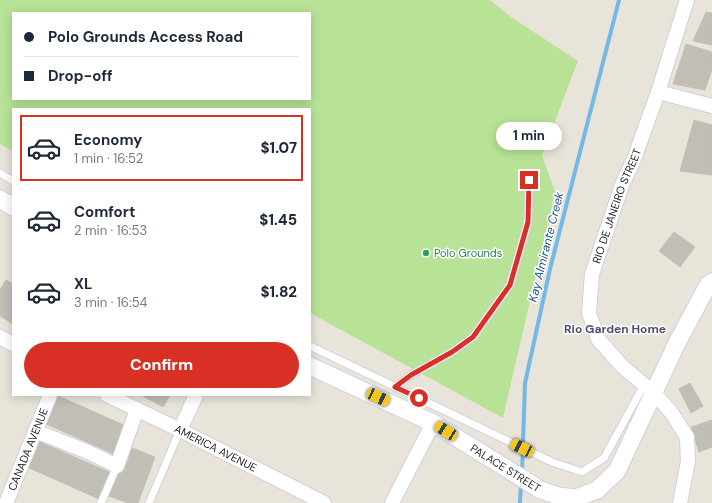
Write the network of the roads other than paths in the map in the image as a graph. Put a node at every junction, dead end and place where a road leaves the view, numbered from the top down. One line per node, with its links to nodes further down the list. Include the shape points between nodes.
1 (687, 0): 2 (street, RIO DE JANEIRO STREET)
2 (658, 92): 3 (street); 15 (street, RIO DE JANEIRO STREET, via 622,185 592,274 589,313 598,339 622,366)
3 (712, 106)
4 (0, 173): 5 (lane)
5 (12, 180)
6 (529, 180): 14 (lane, via 528,222 510,285 473,337)
7 (0, 199): 8 (street)
8 (12, 206)
9 (712, 282): 15 (street, PALACE STREET)
10 (0, 336): 11 (street)
11 (12, 343)
12 (311, 346): 14 (lane)
13 (311, 366): 20 (street, PALACE STREET)
14 (395, 387): 20 (lane)
15 (649, 389): 20 (lane, via 604,458 582,472); 24 (street, PALACE STREET, via 617,471 597,490); 30 (street, RIO DE JANEIRO STREET, via 671,412 687,437 688,461)
16 (50, 396): 22 (street, CANADA AVENUE)
17 (109, 396): 19 (street, AMERICA AVENUE)
18 (196, 396): 21 (street)
19 (137, 409): 21 (street, AMERICA AVENUE); 23 (street)
20 (438, 417): 24 (street, PALACE STREET, via 541,490); 29 (street)
21 (180, 430): 27 (lane); 28 (street, AMERICA AVENUE)
22 (35, 431): 23 (street); 25 (street, CANADA AVENUE)
23 (117, 466): 26 (lane)
24 (576, 500)
25 (6, 503)
26 (101, 503)
27 (150, 503)
28 (324, 503)
29 (392, 503)
30 (680, 503)

